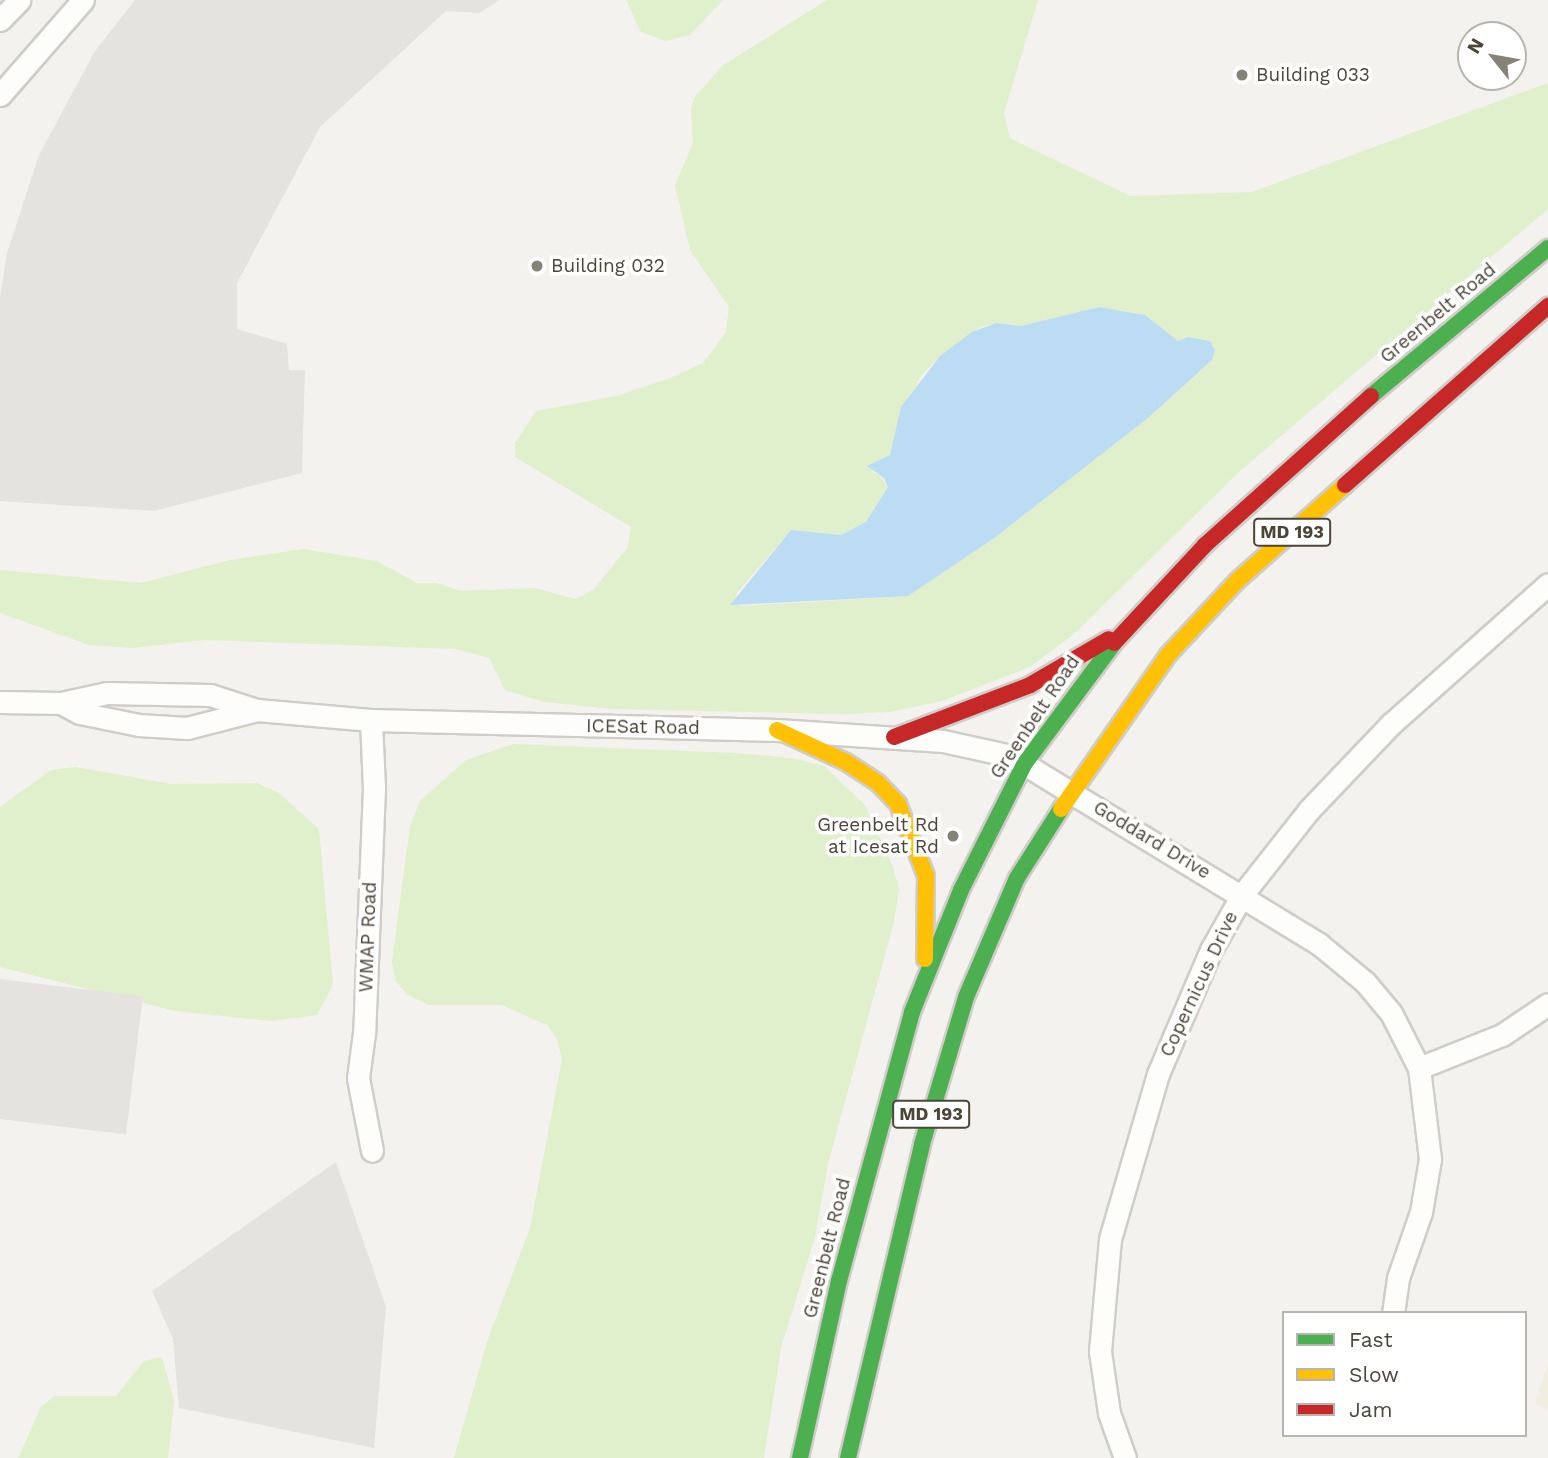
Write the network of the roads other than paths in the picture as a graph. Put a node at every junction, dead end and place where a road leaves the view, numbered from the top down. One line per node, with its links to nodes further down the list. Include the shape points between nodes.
1 (19, 0): 3 (street)
2 (83, 0): 4 (street)
3 (0, 20)
4 (0, 95)
5 (1548, 248): 8 (main road, Greenbelt Road / MD 193, via 1261,491)
6 (1548, 306): 16 (main road, MD 193, via 1237,581 1168,655)
7 (1548, 584): 17 (street, Copernicus Drive, via 1371,744 1293,828)
8 (1128, 628): 14 (main road, via 1030,685); 15 (main road, Greenbelt Road / MD 193)
9 (0, 702): 10 (street, ICESat Road)
10 (61, 703): 11 (street, ICESat Road, via 107,693 188,694 210,695); 11 (street, ICESat Road, via 80,713 128,723 187,728)
11 (257, 710): 12 (street, ICESat Road)
12 (371, 720): 13 (street, ICESat Road); 21 (street, WMAP Road, via 374,788 365,1033 358,1078)
13 (777, 730): 14 (street, ICESat Road); 18 (main road, via 846,762 878,783 898,804 926,876)
14 (894, 737): 15 (street, ICESat Road, via 972,745)
15 (1026, 763): 16 (street, Goddard Drive); 18 (main road, Greenbelt Road / MD 193, via 961,890)
16 (1071, 791): 17 (street, Goddard Drive); 24 (main road, MD 193, via 1017,878 966,997 922,1144)
17 (1242, 895): 20 (street, Goddard Drive, via 1319,944 1365,982 1404,1033); 25 (street, Copernicus Drive, via 1175,1029 1110,1239 1100,1351 1109,1413)
18 (925, 978): 23 (main road, Greenbelt Road / MD 193, via 892,1076 839,1280)
19 (1548, 1004): 20 (street, via 1502,1035)
20 (1419, 1068): 22 (street, Goddard Drive, via 1430,1159 1421,1212 1396,1286)
21 (372, 1151)
22 (1393, 1311)
23 (800, 1458)
24 (848, 1458)
25 (1125, 1458)

